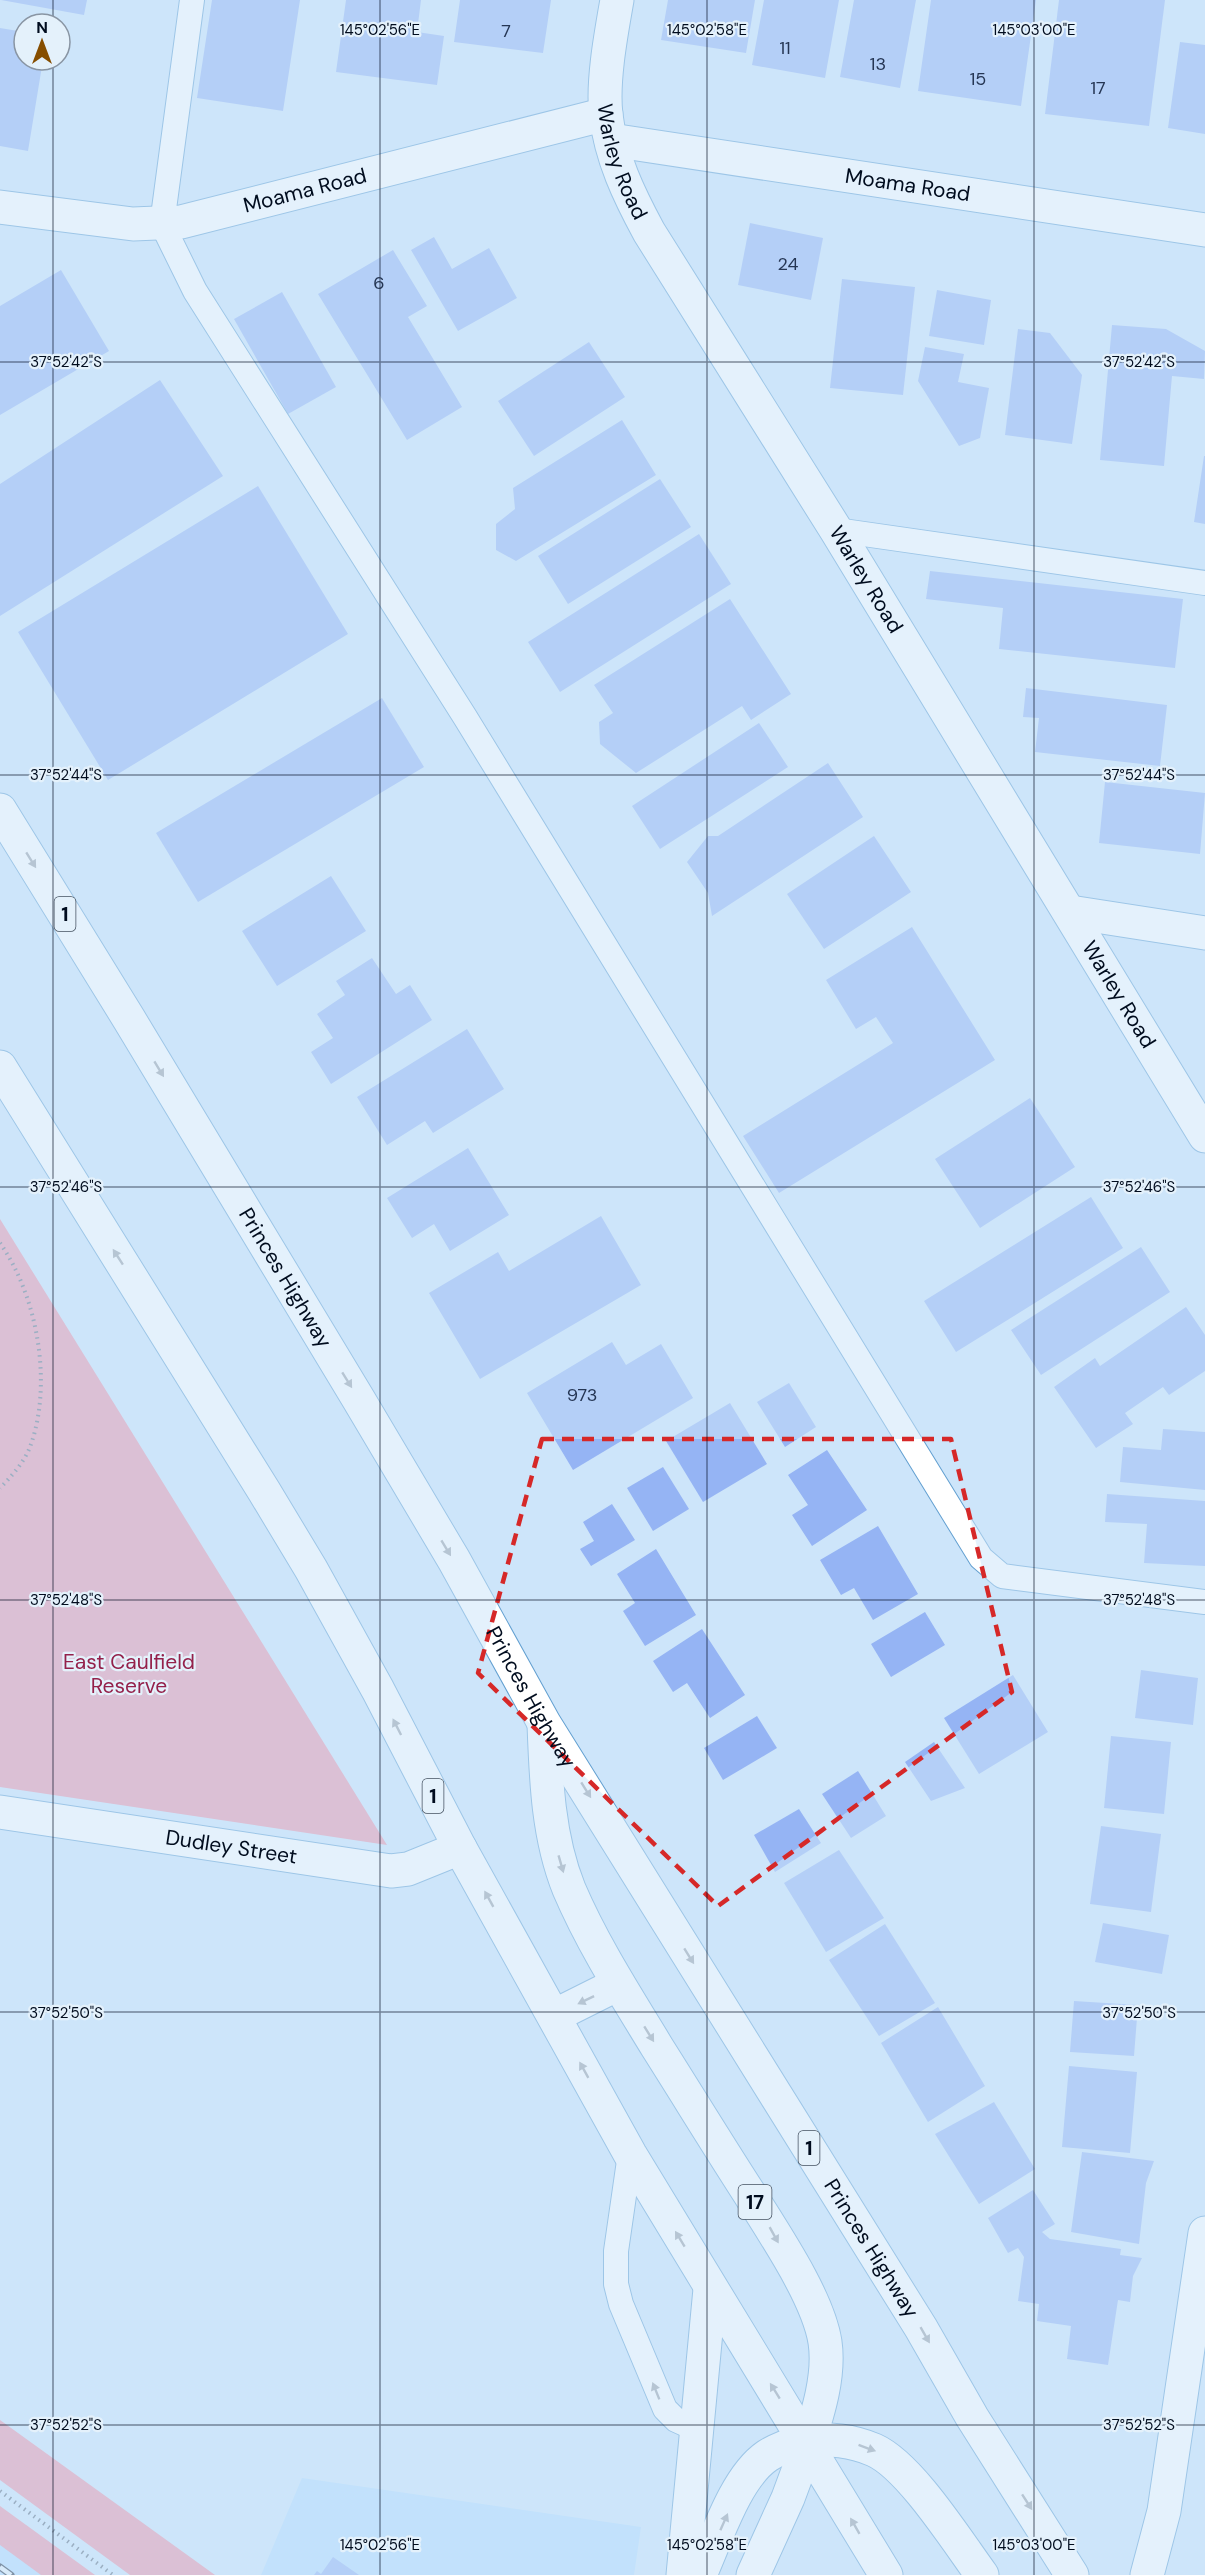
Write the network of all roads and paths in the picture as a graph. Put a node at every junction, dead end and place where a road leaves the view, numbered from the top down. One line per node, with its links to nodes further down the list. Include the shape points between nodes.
1 (192, 0): 5 (lane)
2 (617, 0): 3 (main road, Warley Road, via 611,36)
3 (608, 127): 5 (main road, Moama Road); 6 (main road, Moama Road); 7 (main road, Warley Road, via 619,173 649,232)
4 (0, 207): 5 (main road, Moama Road, via 133,224)
5 (162, 224): 16 (lane, via 195,291 465,717 981,1558 1002,1576)
6 (1205, 230)
7 (836, 530): 8 (lane); 10 (main road, Warley Road)
8 (1205, 583)
9 (0, 810): 17 (main road, Princes Highway / 1, one-way to 17, via 359,1400)
10 (1070, 912): 11 (main road); 13 (main road, Warley Road)
11 (1205, 933)
12 (0, 1067): 19 (main road, 1, one-way to 12, via 311,1569)
13 (1205, 1136)
14 (0, 1243): 15 (path, via 31,1305 40,1372 37,1422 29,1449)
15 (0, 1488)
16 (1205, 1602)
17 (544, 1723): 20 (main road, 17, one-way to 20, via 546,1788 561,1863 582,1917); 34 (main road, Princes Highway / 1, one-way to 34)
18 (0, 1812): 19 (main road, Dudley Street, via 391,1871 408,1869)
19 (460, 1848): 21 (main road, 1, one-way to 19)
20 (618, 1984): 21 (main road, one-way to 21); 26 (main road, 17, one-way to 26, via 769,2225 815,2309 825,2344 825,2368)
21 (554, 2016): 22 (main road, 1, one-way to 21)
22 (630, 2154): 24 (main road, 1, one-way to 22); 25 (lane, one-way to 22, via 664,2409 617,2293 616,2251)
23 (1205, 2233): 35 (main road, via 1164,2511)
24 (710, 2289): 25 (main road); 26 (main road, 1, one-way to 24)
25 (696, 2429): 29 (main road)
26 (808, 2442): 30 (main road, one-way to 26, via 753,2469 776,2450); 31 (main road, 17); 32 (main road, 1, one-way to 26); 33 (main road, one-way to 33, via 832,2439 852,2443 876,2451 896,2465)
27 (0, 2492): 28 (path)
28 (113, 2575)
29 (683, 2575)
30 (700, 2575)
31 (753, 2575)
32 (886, 2575)
33 (982, 2575)
34 (1072, 2575)
35 (1147, 2575)

